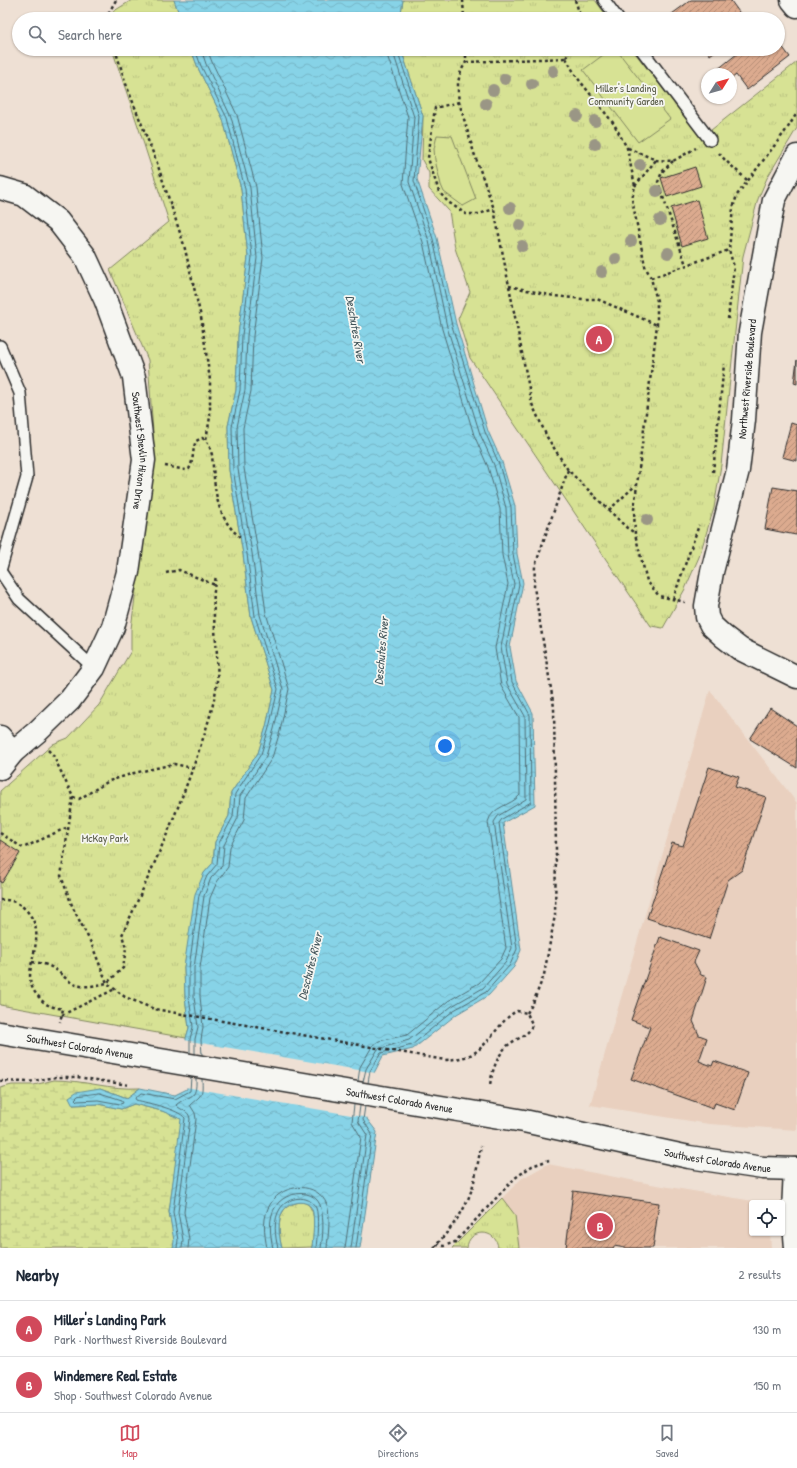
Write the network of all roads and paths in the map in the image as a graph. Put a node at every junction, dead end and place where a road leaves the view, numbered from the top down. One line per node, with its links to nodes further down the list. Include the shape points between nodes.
1 (116, 0): 7 (path)
2 (463, 0): 8 (path)
3 (574, 0): 9 (path)
4 (604, 0): 10 (lane)
5 (792, 0): 6 (street)
6 (797, 6)
7 (109, 12)
8 (464, 12)
9 (579, 12)
10 (613, 12)
11 (117, 56): 30 (path, via 184,245 202,317 210,380 210,417)
12 (466, 56): 15 (path)
13 (646, 56): 17 (lane)
14 (566, 58): 15 (path); 18 (path, via 576,76 614,124)
15 (466, 62): 16 (path, via 458,82)
16 (459, 102): 23 (path); 23 (path, via 436,108 428,158 438,192 466,214 479,214)
17 (710, 140)
18 (627, 148): 21 (path); 21 (path, via 656,160)
19 (797, 156): 43 (street, Northwest Riverside Boulevard, via 774,200 750,332 738,470 706,606 711,625 722,636 740,649)
20 (673, 161): 25 (path, via 662,172 658,182)
21 (635, 186): 26 (path, via 632,198 645,266)
22 (0, 188): 31 (street, Southwest Shevlin Hixon Drive, via 24,195 58,221 85,256 105,298 134,377)
23 (494, 209): 27 (path)
24 (729, 250): 25 (path)
25 (686, 265): 26 (path)
26 (651, 278): 28 (path, via 657,301)
27 (509, 286): 28 (path, via 554,296 597,299); 32 (path, via 532,404 547,437)
28 (657, 325): 33 (path)
29 (0, 346): 37 (lane, via 20,393 27,477)
30 (206, 440): 31 (path, via 202,438 196,441 191,466 186,470); 36 (path, via 212,455 218,504 223,518)
31 (144, 460): 42 (street, Southwest Shevlin Hixon Drive, via 128,572 114,627)
32 (568, 470): 34 (path); 54 (path, via 535,566 534,587 554,707 555,915 544,975)
33 (637, 483): 34 (path); 35 (path)
34 (609, 510): 35 (path)
35 (635, 534): 41 (path, via 647,581 660,596)
36 (240, 537)
37 (0, 571): 42 (lane, via 19,599)
38 (166, 573): 40 (path, via 179,570)
39 (216, 576): 40 (path)
40 (214, 586): 46 (path, via 216,693)
41 (673, 599)
42 (94, 668): 44 (street, Southwest Shevlin Hixon Drive, via 70,700)
43 (797, 677)
44 (33, 735): 45 (street, Southwest Shevlin Hixon Drive); 47 (path, via 53,755)
45 (4, 752)
46 (193, 768): 47 (path, via 174,764 134,772 109,781 79,799); 52 (path, via 176,814 122,935 126,948 123,968)
47 (73, 797): 48 (path)
48 (68, 827): 49 (path, via 23,848); 52 (path, via 61,876)
49 (0, 833)
50 (0, 900): 51 (path, via 18,903 28,912 36,925)
51 (32, 962): 52 (path, via 53,968 76,985); 55 (path, via 30,983 36,994 46,1004 63,1009)
52 (107, 983): 53 (path)
53 (115, 989): 54 (path, via 125,997 154,1009 445,1060 462,1058 476,1052 509,1016 517,1011); 55 (path)
54 (527, 1013): 60 (path, via 532,1024 530,1030 511,1043 501,1054)
55 (62, 1015): 57 (path)
56 (0, 1033): 57 (street, Southwest Colorado Avenue)
57 (57, 1042): 63 (street, Southwest Colorado Avenue, via 544,1125 689,1157 763,1168)
58 (0, 1081): 59 (path, via 28,1082 70,1077)
59 (129, 1085)
60 (490, 1085)
61 (481, 1146): 64 (path, via 468,1200)
62 (548, 1160): 64 (path, via 532,1166 515,1178 455,1242)
63 (796, 1169): 65 (street, via 793,1211)
64 (435, 1247)
65 (796, 1248)

